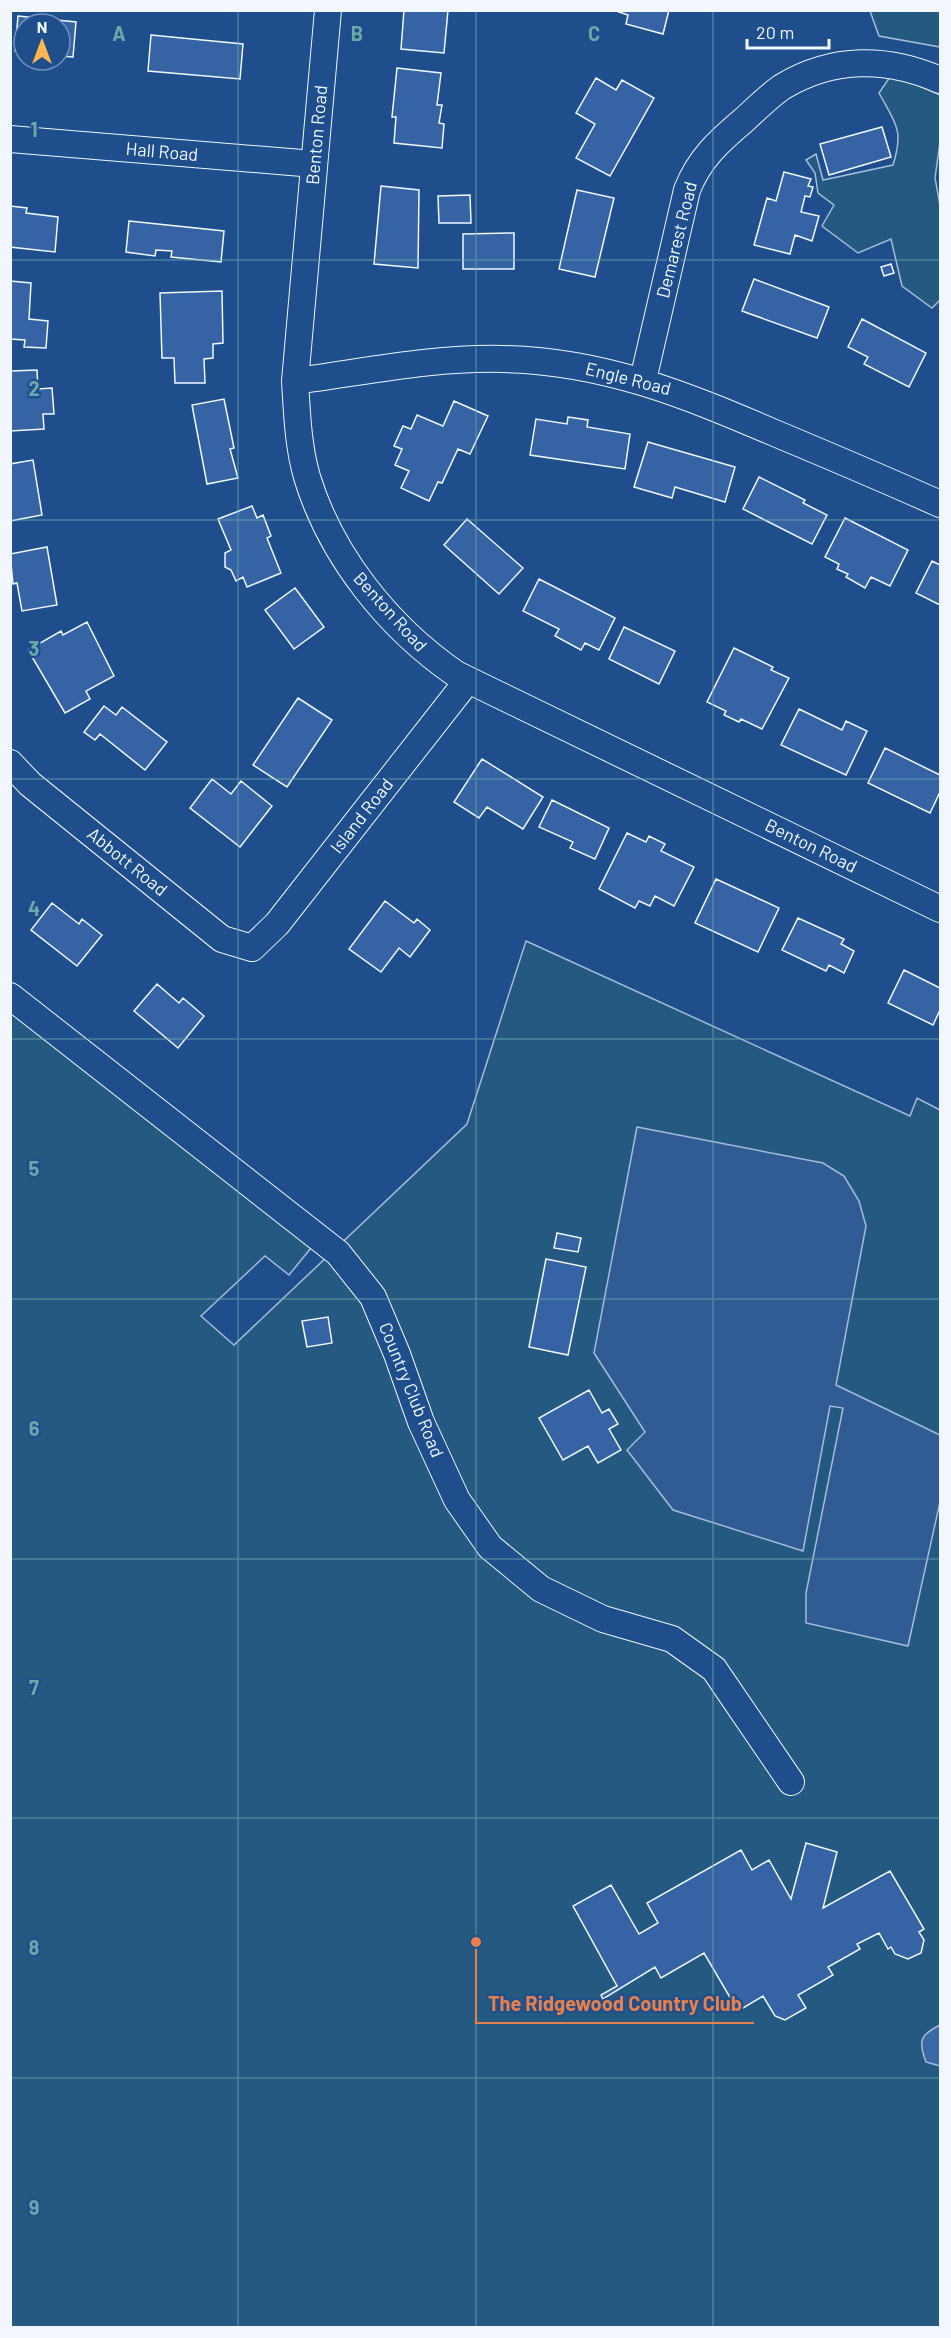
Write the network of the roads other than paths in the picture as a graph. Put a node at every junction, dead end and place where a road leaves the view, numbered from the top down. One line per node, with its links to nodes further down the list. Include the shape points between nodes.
1 (328, 10): 4 (street, Benton Road)
2 (940, 80): 5 (street, Demarest Road, via 913,68 878,62 845,63 813,72 781,88 712,147 695,169 687,190)
3 (10, 139): 4 (street, Hall Road)
4 (314, 164): 6 (street, Benton Road)
5 (643, 380): 6 (street, Engle Road, via 558,363 503,358 447,360); 7 (street, Engle Road, via 686,394)
6 (295, 381): 8 (street, Benton Road, via 297,428 307,476 324,522 348,565 384,610 429,656)
7 (940, 504)
8 (468, 680): 10 (street, Benton Road); 11 (street, Island Road, via 277,924)
9 (10, 763): 11 (street, Abbott Road, via 30,784 222,939)
10 (940, 909)
11 (252, 948)
12 (10, 996): 13 (street, Country Club Road, via 338,1253 373,1297 421,1422 457,1500 490,1547 541,1589 603,1618 672,1639 714,1669)
13 (791, 1782)

